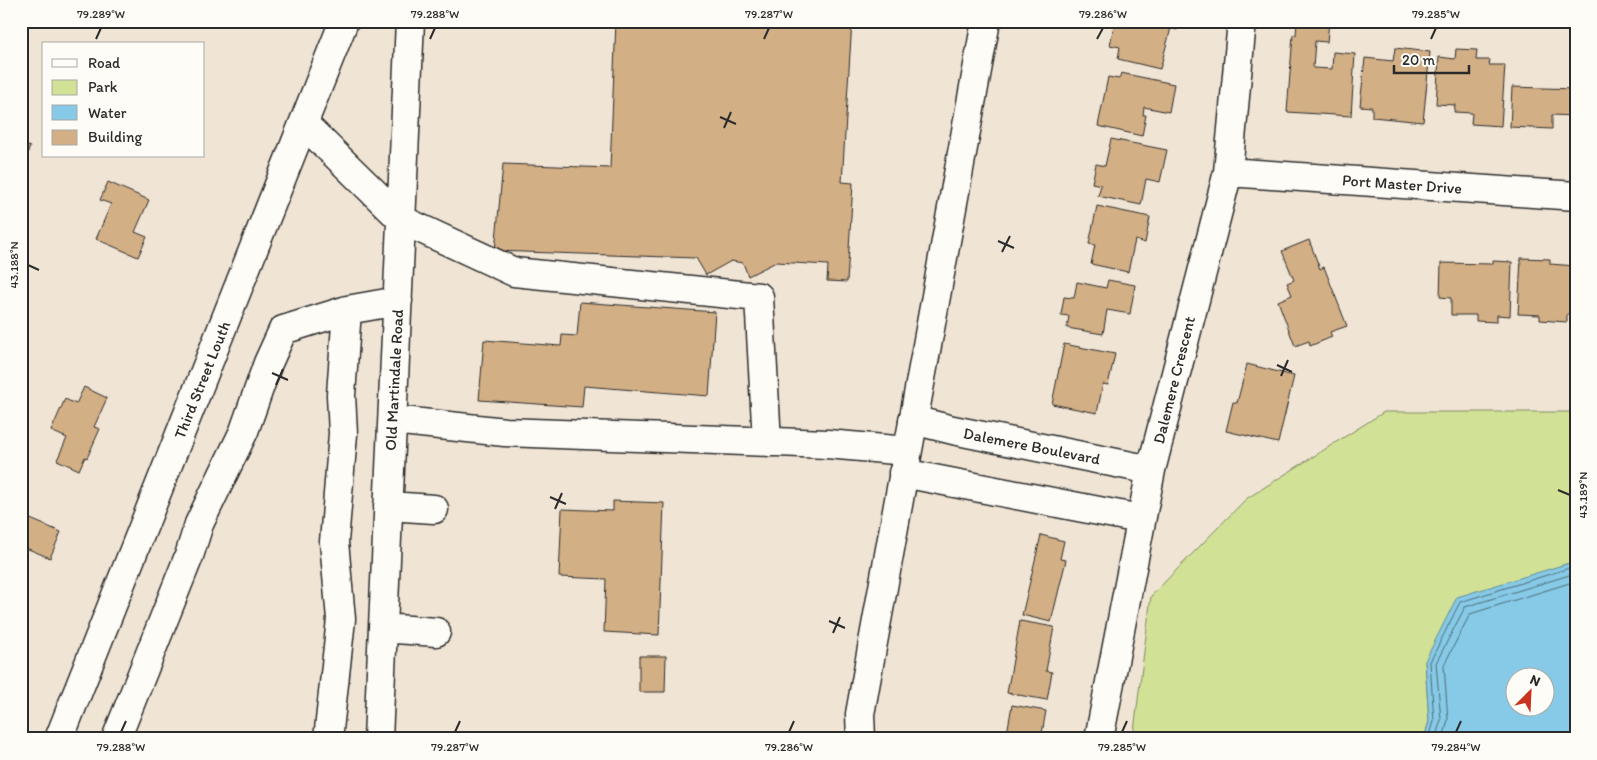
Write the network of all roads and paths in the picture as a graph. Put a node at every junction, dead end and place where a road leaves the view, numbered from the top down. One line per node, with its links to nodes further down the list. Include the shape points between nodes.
1 (344, 21): 5 (street, Third Street Louth)
2 (410, 21): 8 (street, Old Martindale Road)
3 (986, 21): 12 (street)
4 (1242, 21): 6 (street, Dalemere Crescent)
5 (304, 124): 8 (street); 21 (street, Third Street Louth)
6 (1228, 172): 7 (street, Port Master Drive); 15 (street, Dalemere Crescent)
7 (1576, 196)
8 (402, 220): 9 (street, Old Martindale Road); 13 (street, via 514,272 759,297)
9 (398, 301): 10 (street); 11 (street, Old Martindale Road)
10 (348, 310): 22 (street, via 282,330 244,432 199,524); 23 (street, via 334,542 341,619)
11 (393, 420): 13 (street, via 505,432); 16 (street, Old Martindale Road)
12 (913, 420): 14 (street); 15 (street, Dalemere Boulevard)
13 (767, 442): 14 (street)
14 (905, 462): 18 (street); 25 (street, via 860,714)
15 (1151, 470): 18 (street, Dalemere Crescent)
16 (388, 506): 17 (street); 19 (street, Old Martindale Road)
17 (434, 510)
18 (1140, 519): 26 (street, Dalemere Crescent)
19 (383, 628): 20 (street); 24 (street, Old Martindale Road)
20 (436, 632)
21 (59, 739)
22 (116, 739)
23 (328, 739)
24 (378, 739)
25 (861, 739)
26 (1099, 739)

